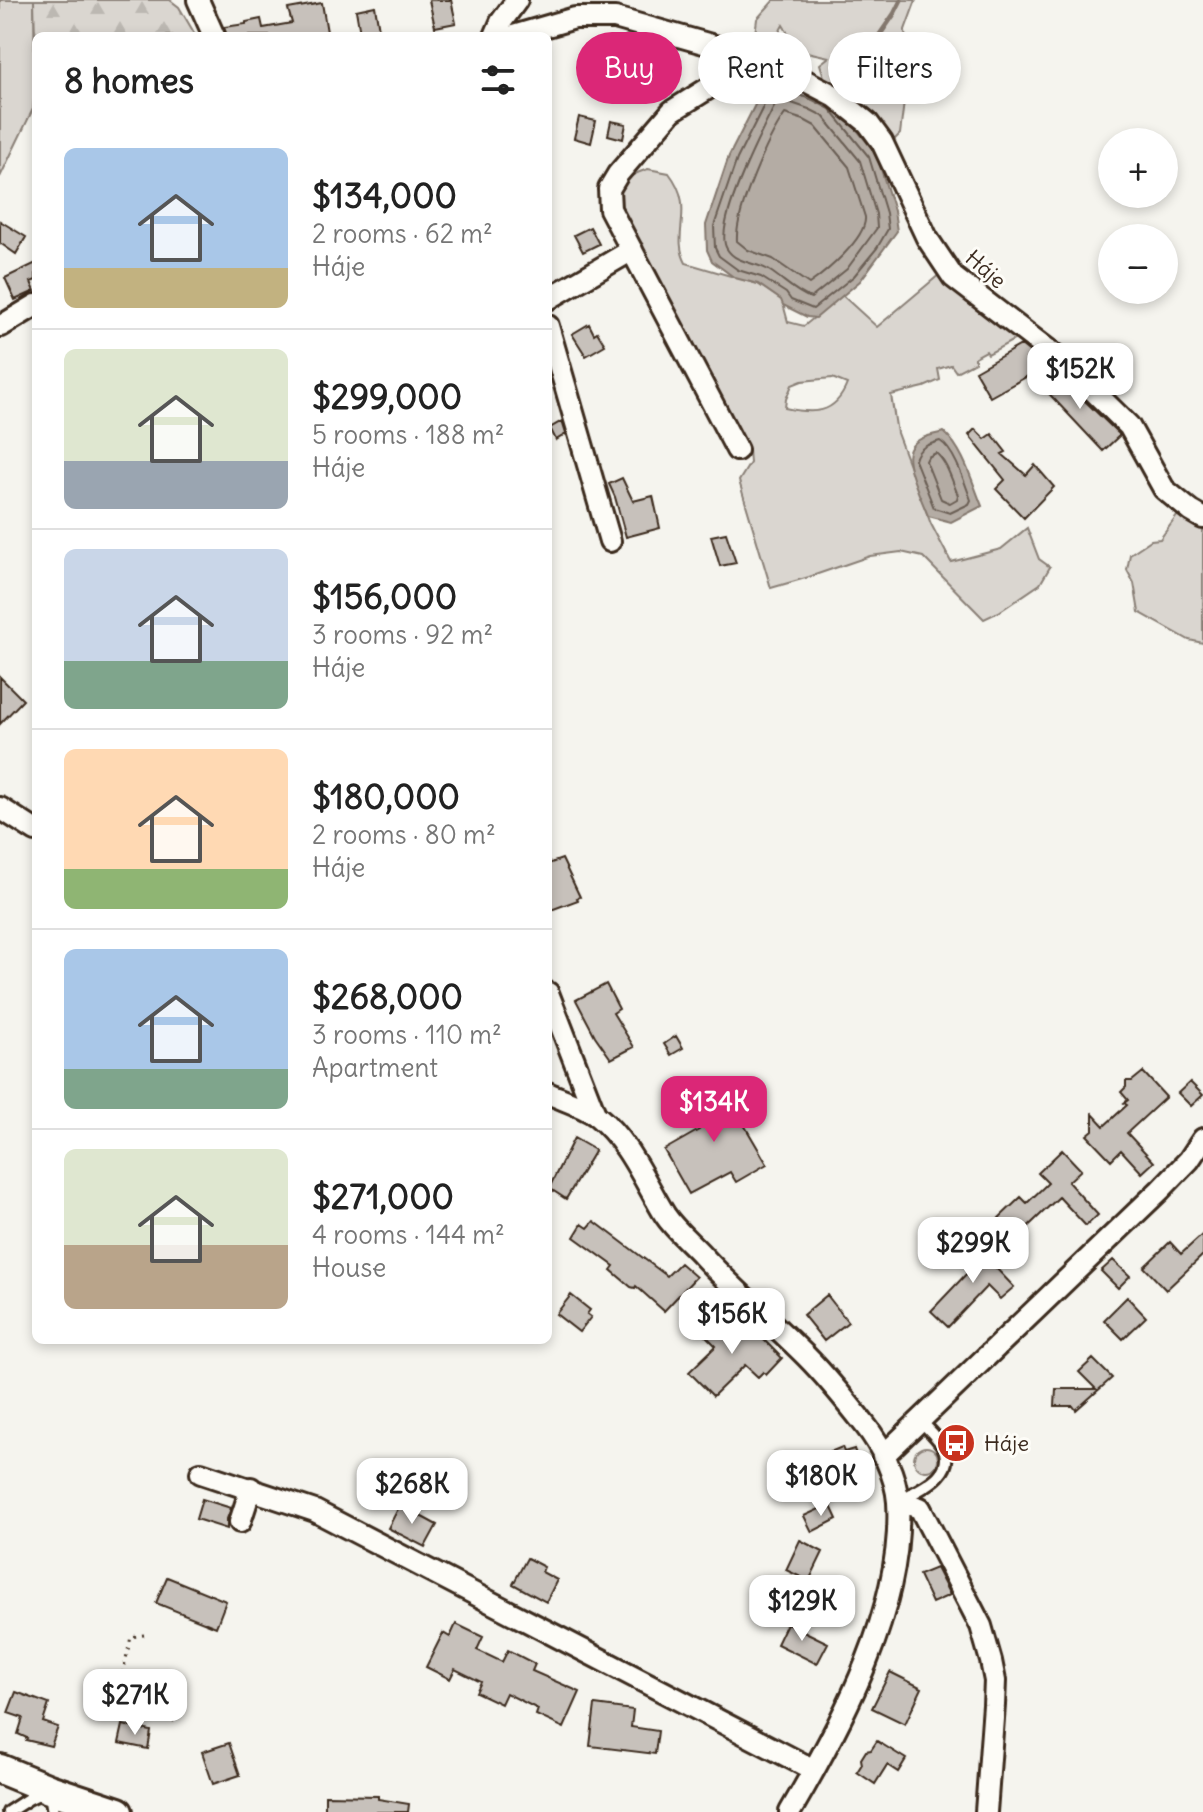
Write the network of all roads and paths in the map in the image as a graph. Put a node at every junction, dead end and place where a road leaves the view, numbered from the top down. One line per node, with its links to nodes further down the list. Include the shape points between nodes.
1 (198, 0): 3 (street)
2 (517, 0): 4 (street)
3 (212, 32)
4 (497, 32)
5 (527, 32): 6 (street, Háje, via 575,18 615,18)
6 (698, 41)
7 (812, 84): 15 (street, Háje, via 868,123 882,142 927,238 953,277 1064,362 1129,426 1164,489)
8 (698, 95): 9 (street, via 672,111 609,189 610,209)
9 (632, 250): 10 (street); 14 (street)
10 (552, 297)
11 (32, 307): 12 (street)
12 (1, 326)
13 (552, 340): 16 (street)
14 (737, 450)
15 (1203, 518)
16 (610, 541)
17 (0, 808): 18 (street)
18 (32, 828)
19 (552, 1003): 21 (street)
20 (552, 1095): 21 (street)
21 (595, 1114): 24 (street, via 620,1138 668,1219 809,1359 867,1427)
22 (1203, 1139): 23 (street, via 1160,1190)
23 (919, 1419): 24 (street); 27 (lane, via 942,1446 944,1469 937,1479)
24 (883, 1456): 27 (street)
25 (201, 1473): 26 (street)
26 (251, 1488): 28 (street); 32 (street, via 315,1511)
27 (898, 1501): 32 (street, via 895,1559 883,1615 860,1677); 37 (street, via 920,1508 981,1626 991,1661 995,1681)
28 (240, 1522)
29 (144, 1635): 30 (path, via 131,1637 115,1706)
30 (174, 1721)
31 (0, 1769): 33 (main road)
32 (814, 1770): 36 (street)
33 (51, 1801): 34 (lane, via 28,1799); 35 (main road)
34 (8, 1812)
35 (118, 1812)
36 (790, 1812)
37 (986, 1812)

